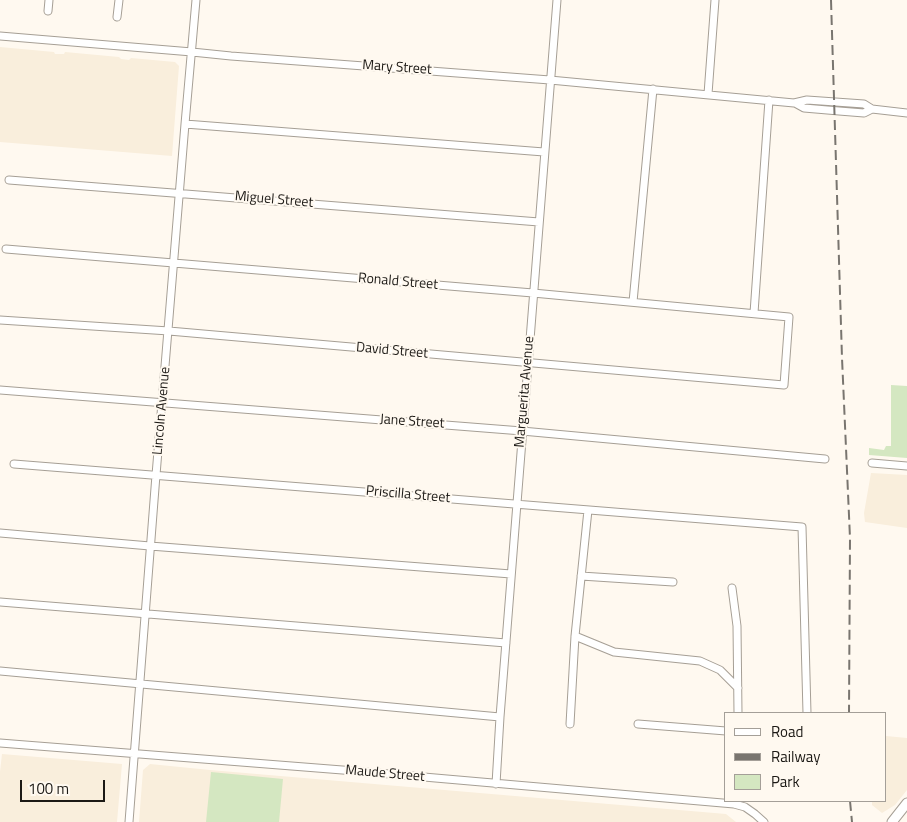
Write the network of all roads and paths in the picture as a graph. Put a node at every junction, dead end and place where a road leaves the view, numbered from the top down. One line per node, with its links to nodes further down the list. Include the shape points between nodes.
1 (50, 0): 6 (street)
2 (119, 0): 7 (street)
3 (196, 0): 9 (street, Lincoln Avenue)
4 (557, 0): 10 (street, Marguerita Avenue)
5 (715, 0): 12 (street)
6 (48, 11)
7 (117, 17)
8 (0, 36): 9 (street, Mary Street)
9 (192, 52): 10 (street, Mary Street); 15 (street, Lincoln Avenue)
10 (550, 80): 11 (street, Mary Street); 16 (street, Marguerita Avenue)
11 (653, 89): 12 (street, Mary Street); 23 (street)
12 (708, 94): 13 (street, Mary Street)
13 (769, 100): 14 (street, Mary Street, via 864,104 872,109); 24 (street)
14 (907, 113)
15 (185, 124): 16 (street); 18 (street, Lincoln Avenue)
16 (544, 152): 19 (street, Marguerita Avenue)
17 (9, 180): 18 (street, Miguel Street)
18 (180, 193): 19 (street, Miguel Street); 21 (street, Lincoln Avenue)
19 (539, 222): 22 (street, Marguerita Avenue)
20 (6, 249): 21 (street, Ronald Street)
21 (174, 263): 22 (street, Ronald Street); 26 (street, Lincoln Avenue)
22 (533, 293): 23 (street, Ronald Street); 27 (street, Marguerita Avenue)
23 (633, 302): 24 (street, Ronald Street)
24 (754, 313): 28 (street, Ronald Street, via 789,317)
25 (0, 320): 26 (street, David Street)
26 (169, 331): 27 (street, David Street); 30 (street, Lincoln Avenue)
27 (528, 362): 28 (street, David Street); 31 (street, Marguerita Avenue)
28 (784, 385)
29 (0, 390): 30 (street, Jane Street)
30 (162, 403): 31 (street, Jane Street); 36 (street, Lincoln Avenue)
31 (522, 431): 32 (street, Jane Street); 37 (street, Marguerita Avenue)
32 (824, 458)
33 (872, 463): 35 (street)
34 (14, 464): 36 (street, Priscilla Street)
35 (907, 466)
36 (156, 475): 37 (street, Priscilla Street); 40 (street, Lincoln Avenue)
37 (516, 504): 38 (street, Priscilla Street); 41 (street, Marguerita Avenue)
38 (588, 510): 42 (street); 53 (street, Priscilla Street, via 802,526)
39 (0, 533): 40 (street)
40 (150, 546): 41 (street); 46 (street, Lincoln Avenue)
41 (511, 574): 48 (street, Marguerita Avenue)
42 (581, 576): 43 (street); 47 (street)
43 (673, 582)
44 (732, 588): 51 (street, via 737,626)
45 (0, 602): 46 (street)
46 (145, 615): 48 (street); 50 (street, Lincoln Avenue)
47 (575, 636): 51 (street, via 614,652 700,661 720,670); 55 (street)
48 (506, 644): 54 (street, Marguerita Avenue)
49 (0, 671): 50 (street)
50 (140, 684): 54 (street); 59 (street, Lincoln Avenue)
51 (738, 688): 52 (street)
52 (738, 712)
53 (807, 712)
54 (500, 716): 60 (street, Marguerita Avenue)
55 (570, 724)
56 (638, 724): 57 (street)
57 (724, 731)
58 (0, 743): 59 (street, Maude Street)
59 (134, 754): 60 (street, Maude Street); 64 (street, Lincoln Avenue)
60 (496, 784): 61 (street, Maude Street)
61 (724, 801)
62 (734, 802): 65 (street, Maude Street)
63 (907, 803): 66 (main road)
64 (129, 822)
65 (764, 822)
66 (892, 822)

